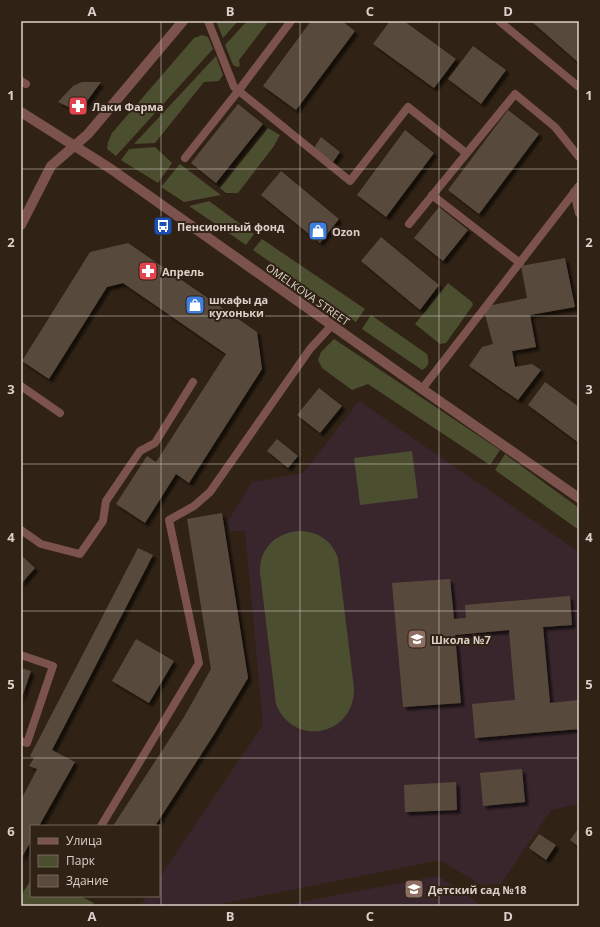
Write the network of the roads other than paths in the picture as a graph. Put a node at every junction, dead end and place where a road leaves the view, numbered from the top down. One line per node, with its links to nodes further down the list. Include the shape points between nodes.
1 (183, 21): 8 (street, via 88,134)
2 (208, 21): 6 (lane, via 234,87)
3 (291, 21): 6 (lane)
4 (499, 21): 5 (lane)
5 (579, 87)
6 (239, 90): 9 (lane, via 350,181 408,107); 11 (lane)
7 (21, 112): 8 (street, OMELKOVA STREET)
8 (74, 146): 16 (street, via 51,166); 18 (street, OMELKOVA STREET, via 118,174)
9 (466, 153): 10 (lane, via 515,94 555,127); 13 (lane)
10 (579, 157)
11 (185, 158)
12 (577, 189): 14 (lane); 17 (lane)
13 (432, 195): 15 (lane); 17 (lane)
14 (579, 213)
15 (409, 224)
16 (21, 225)
17 (520, 263): 21 (lane)
18 (332, 325): 21 (street, OMELKOVA STREET); 27 (lane, via 310,349 210,492 194,506 170,520 200,663)
19 (193, 382): 24 (lane, via 155,443 140,451 106,501 103,521 80,554 41,544)
20 (21, 386): 22 (lane)
21 (422, 389): 23 (street, OMELKOVA STREET)
22 (60, 413)
23 (579, 498)
24 (21, 530)
25 (21, 656): 26 (lane, via 53,666 27,743)
26 (21, 741)
27 (102, 825)

